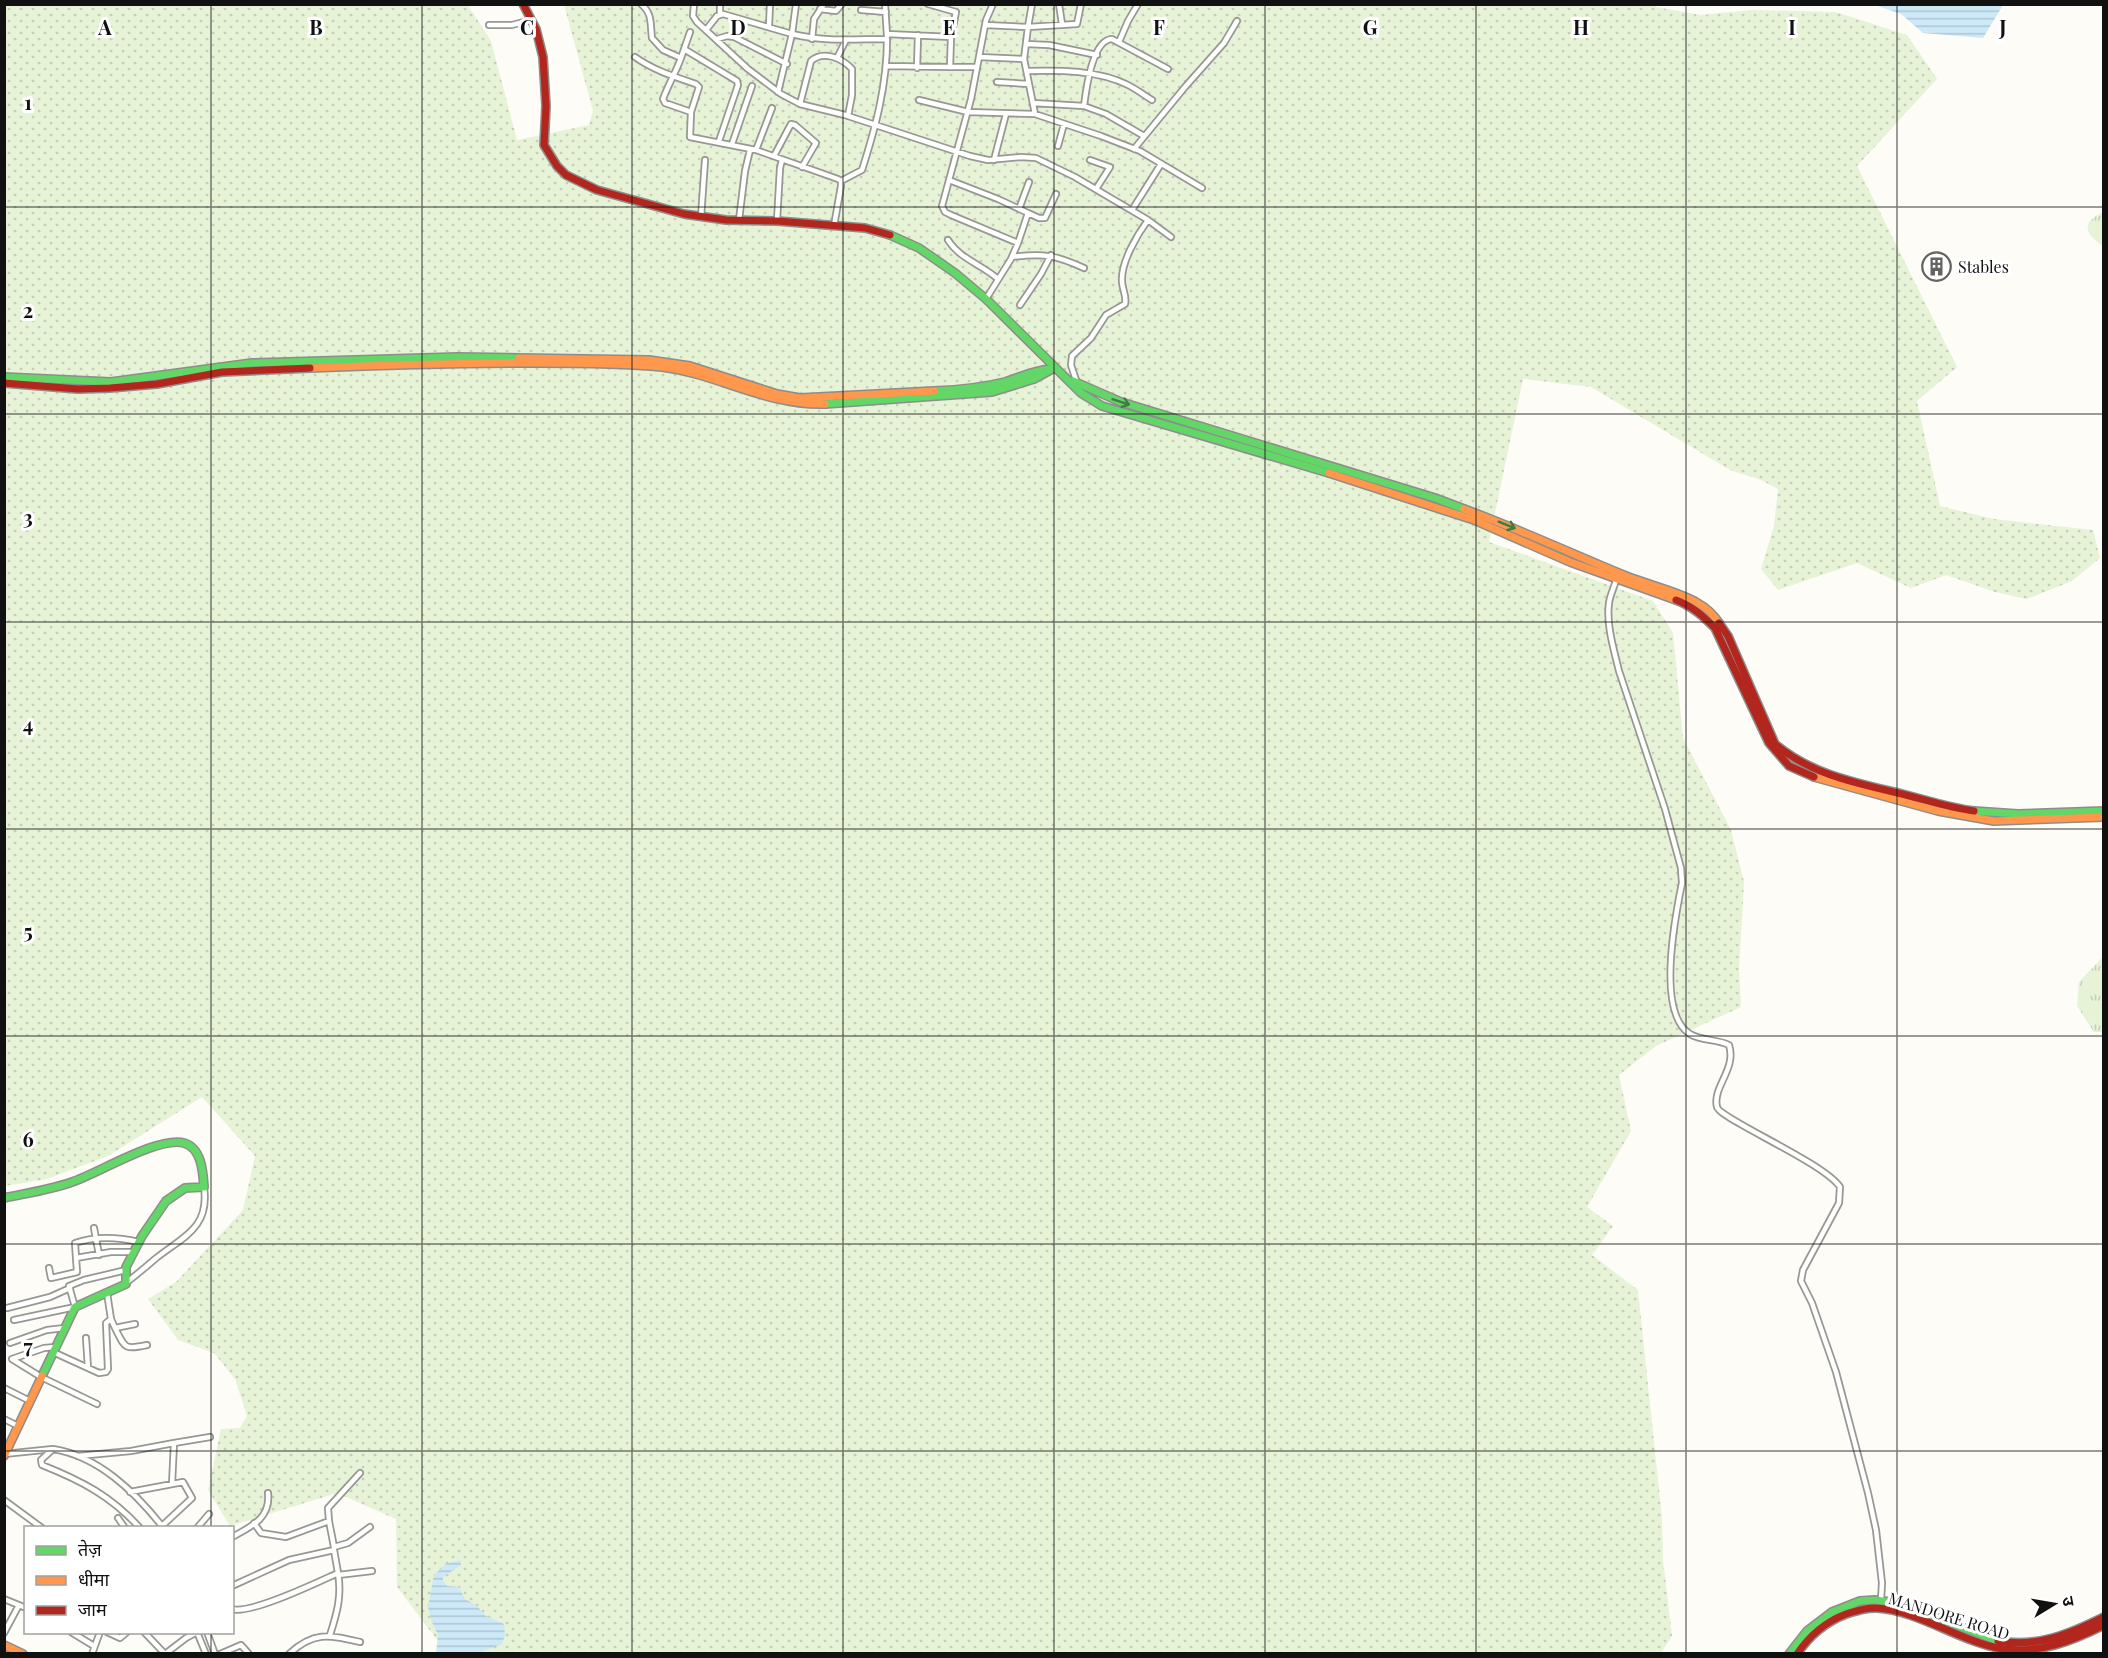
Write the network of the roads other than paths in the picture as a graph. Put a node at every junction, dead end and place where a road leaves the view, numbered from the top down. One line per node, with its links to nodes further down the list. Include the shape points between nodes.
1 (523, 4): 21 (main road)
2 (641, 4): 43 (street, via 651,19 652,38 663,50)
3 (694, 4): 28 (street, via 693,16)
4 (720, 4): 20 (street)
5 (770, 4): 26 (street)
6 (796, 4): 30 (street)
7 (842, 4): 16 (street, via 836,11)
8 (885, 4): 18 (street)
9 (928, 4): 19 (street)
10 (993, 4): 25 (street)
11 (1032, 4): 27 (street)
12 (1059, 4): 23 (street)
13 (1081, 4): 23 (street, via 1078,23)
14 (1138, 4): 37 (street)
15 (958, 5): 19 (street)
16 (822, 7): 35 (street, via 814,19)
17 (861, 10): 18 (street)
18 (886, 12): 32 (street)
19 (956, 12): 33 (street)
20 (720, 15): 26 (street); 28 (street)
21 (531, 20): 24 (street); 95 (main road, via 543,57 544,145 557,166 566,175 597,190)
22 (1237, 21): 72 (street, via 1224,43)
23 (1062, 24): 27 (street)
24 (489, 25)
25 (985, 25): 27 (street); 42 (street)
26 (769, 26): 30 (street)
27 (1028, 27): 38 (street)
28 (706, 30): 34 (street)
29 (690, 32): 39 (street)
30 (792, 34): 35 (street); 46 (street)
31 (918, 35): 32 (street); 33 (street); 49 (street)
32 (887, 36): 36 (street); 47 (street)
33 (951, 36): 48 (street)
34 (717, 39): 46 (street, via 731,36); 58 (street)
35 (812, 39): 36 (street)
36 (846, 40): 44 (street)
37 (1119, 42): 40 (street, via 1104,41); 51 (street)
38 (1026, 44): 40 (street); 45 (street)
39 (684, 49): 43 (street); 73 (street, via 737,81)
40 (1097, 54): 53 (street)
41 (635, 57): 54 (street)
42 (979, 57): 45 (street); 50 (street)
43 (681, 58): 54 (street)
44 (837, 58): 62 (street, via 813,59); 69 (street, via 852,69)
45 (1024, 59): 52 (street)
46 (787, 64): 58 (street)
47 (887, 66): 49 (street); 71 (street)
48 (951, 67): 49 (street); 50 (street)
49 (917, 68)
50 (977, 68): 66 (street)
51 (1168, 69)
52 (1027, 71): 53 (street); 56 (street)
53 (1089, 74): 60 (street, via 1127,85); 63 (street)
54 (673, 76): 65 (street, via 699,87); 65 (street, via 664,101)
55 (997, 82): 56 (street)
56 (1029, 84): 61 (street)
57 (752, 87): 74 (street)
58 (778, 92): 62 (street)
59 (919, 99): 66 (street)
60 (1152, 100)
61 (1033, 103): 63 (street); 68 (street)
62 (800, 104): 69 (street)
63 (1084, 106): 72 (street)
64 (772, 108): 77 (street)
65 (691, 112): 73 (street, via 690,137)
66 (968, 112): 67 (street); 78 (street)
67 (1006, 114): 68 (street); 82 (street)
68 (1035, 114): 70 (street)
69 (848, 116): 71 (street)
70 (1064, 124): 75 (street); 76 (street)
71 (876, 125): 78 (street); 87 (street, via 862,170)
72 (1144, 136): 76 (street)
73 (719, 141): 74 (street)
74 (732, 144): 77 (street)
75 (1058, 146)
76 (1134, 148): 84 (street)
77 (753, 150): 79 (street); 96 (street, via 745,171)
78 (957, 153): 82 (street); 86 (street)
79 (774, 156): 80 (street); 85 (street, via 791,124 795,125 816,143)
80 (782, 159): 85 (street); 97 (street)
81 (705, 160): 95 (street)
82 (994, 160): 90 (street, via 1036,158)
83 (1090, 160): 90 (street, via 1110,167)
84 (1161, 164): 89 (street); 93 (street)
85 (802, 167): 87 (street)
86 (949, 180): 92 (street); 102 (street, via 942,200 945,212)
87 (841, 181): 99 (street)
88 (1029, 182): 92 (street)
89 (1202, 188)
90 (1096, 189): 93 (street)
91 (1056, 194): 94 (street, via 1045,218)
92 (1019, 209): 94 (street)
93 (1132, 210): 98 (street)
94 (1028, 213): 102 (street)
95 (700, 217): 96 (main road)
96 (739, 220): 97 (main road)
97 (777, 220): 99 (main road)
98 (1148, 220): 100 (street); 113 (street, via 1135,237 1122,275 1125,304 1103,317 1091,339 1072,356)
99 (834, 226): 107 (main road, via 865,228 909,243 938,260)
100 (1171, 237)
101 (948, 240): 106 (street, via 958,254)
102 (1018, 243): 104 (street)
103 (1051, 255): 104 (street); 105 (street); 108 (street)
104 (1012, 256): 106 (street)
105 (1084, 267)
106 (998, 279): 107 (street)
107 (986, 299): 109 (main road)
108 (1020, 305)
109 (1054, 368): 110 (main road, via 974,388 813,398 777,393 677,363 569,357 252,363 93,383); 111 (main road); 112 (main road, via 1016,385 975,395 813,404 775,400 664,367 569,364 253,369 93,389)
110 (4, 377)
111 (1067, 379): 113 (main road); 114 (main road, via 1092,401 1115,411 1269,453 1404,496 1474,520)
112 (4, 383)
113 (1077, 383): 115 (main road, one-way to 115, via 1128,405 1435,498 1695,601 1715,617 1728,636 1775,744)
114 (1616, 580): 115 (main road, via 1686,604 1715,628 1769,743); 179 (street, via 1608,612 1614,649 1681,868 1670,980 1675,1014 1691,1036 1729,1045 1730,1065 1717,1096 1721,1114 1831,1177 1839,1187 1839,1203 1803,1270 1801,1281 1832,1362 1861,1464 1876,1530)
115 (1792, 763): 116 (main road, via 1988,813); 117 (main road, via 1818,779 1994,820)
116 (2103, 811)
117 (2103, 818)
118 (204, 1187): 119 (main road, via 196,1152 176,1142 158,1145 79,1180); 122 (main road, via 185,1188 172,1195); 129 (street, via 205,1200 196,1227)
119 (4, 1198)
120 (94, 1228): 121 (street)
121 (97, 1240): 122 (street, via 117,1237); 124 (street); 125 (street, via 75,1243)
122 (139, 1242): 123 (main road)
123 (134, 1252): 124 (street); 127 (main road)
124 (99, 1255): 125 (street)
125 (76, 1258): 128 (street, via 77,1272)
126 (49, 1268): 128 (street, via 51,1278)
127 (126, 1270): 129 (main road); 130 (street)
128 (65, 1275): 130 (street)
129 (126, 1284): 131 (main road)
130 (69, 1287): 132 (street); 133 (street, via 50,1297)
131 (107, 1293): 132 (main road); 134 (street)
132 (75, 1307): 135 (street); 137 (main road)
133 (7, 1308)
134 (111, 1319): 138 (street); 145 (street, via 106,1323 108,1369 99,1373)
135 (14, 1320)
136 (135, 1324): 138 (street)
137 (65, 1328): 140 (street); 142 (main road)
138 (115, 1328): 141 (street, via 123,1346)
139 (86, 1338): 145 (street)
140 (10, 1342)
141 (147, 1345)
142 (54, 1349): 143 (street, via 44,1348); 145 (street); 146 (main road)
143 (12, 1359): 144 (street); 146 (street)
144 (4, 1361)
145 (88, 1368)
146 (41, 1377): 148 (main road); 149 (street)
147 (4, 1388): 148 (street)
148 (30, 1401): 151 (main road)
149 (97, 1404)
150 (4, 1419): 151 (street)
151 (18, 1426): 155 (main road)
152 (210, 1437): 153 (street)
153 (174, 1443): 156 (street); 158 (street)
154 (53, 1449): 155 (street); 156 (street); 168 (street, via 41,1460 42,1465 77,1478 105,1495)
155 (5, 1455)
156 (77, 1456): 159 (street, via 95,1463)
157 (360, 1473): 164 (street, via 328,1508)
158 (172, 1484): 159 (street); 170 (street, via 184,1482 192,1498)
159 (130, 1492): 169 (street)
160 (268, 1493): 165 (street, via 262,1518)
161 (4, 1500): 166 (street)
162 (209, 1514): 171 (street)
163 (118, 1518): 167 (street)
164 (329, 1521): 165 (street, via 286,1537 261,1533); 174 (street)
165 (254, 1523): 173 (street)
166 (41, 1526)
167 (124, 1526)
168 (139, 1526)
169 (159, 1526)
170 (161, 1526)
171 (198, 1526)
172 (370, 1527): 174 (street)
173 (234, 1536)
174 (334, 1548): 176 (street); 177 (street, via 290,1560)
175 (372, 1571): 176 (street)
176 (338, 1574): 181 (street, via 286,1596); 194 (street, via 339,1606)
177 (234, 1585)
178 (4, 1599): 180 (street)
179 (1881, 1600): 182 (main road, MANDORE ROAD, via 2011,1644 2060,1638); 208 (main road, MANDORE ROAD, via 1824,1615)
180 (22, 1607): 184 (street)
181 (234, 1610)
182 (2103, 1617)
183 (2103, 1625): 199 (main road, MANDORE ROAD)
184 (4, 1633)
185 (74, 1634): 198 (street)
186 (99, 1634): 198 (street)
187 (111, 1634): 188 (street, via 120,1638)
188 (125, 1634)
189 (146, 1634): 202 (street)
190 (183, 1634): 195 (street)
191 (193, 1634): 195 (street)
192 (198, 1634): 203 (street)
193 (208, 1634): 204 (street)
194 (330, 1635): 196 (street); 207 (street, via 305,1641)
195 (186, 1638): 202 (street)
196 (360, 1642)
197 (4, 1645): 200 (main road)
198 (94, 1646): 201 (street)
199 (2049, 1651): 209 (main road, MANDORE ROAD, via 1996,1647 1881,1608 1855,1611 1829,1621)
200 (23, 1653)
201 (92, 1653)
202 (165, 1653)
203 (206, 1653)
204 (215, 1653)
205 (220, 1653): 206 (street, via 241,1645)
206 (249, 1653)
207 (289, 1653)
208 (1789, 1653)
209 (1797, 1653)

